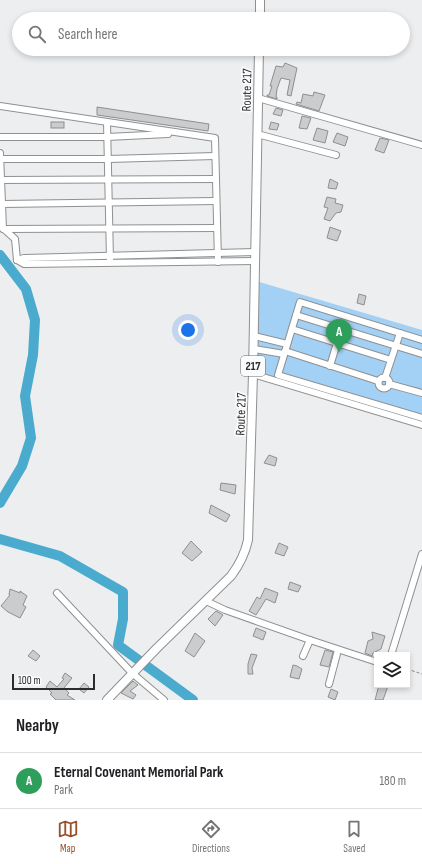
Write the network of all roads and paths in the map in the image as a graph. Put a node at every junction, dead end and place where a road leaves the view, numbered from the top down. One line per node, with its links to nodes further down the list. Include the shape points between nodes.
1 (260, 0): 2 (main road)
2 (260, 12)
3 (259, 56): 4 (main road, Route 217 / 217)
4 (258, 98): 8 (main road, Route 217 / 217); 11 (street)
5 (0, 106): 6 (street)
6 (107, 122): 7 (street); 10 (street)
7 (183, 133): 10 (street); 14 (street, via 215,138)
8 (257, 134): 13 (street); 26 (main road, Route 217 / 217)
9 (0, 137): 10 (street)
10 (108, 137): 16 (street)
11 (422, 145)
12 (0, 153): 15 (street)
13 (336, 155)
14 (215, 156): 16 (street); 17 (street)
15 (0, 159): 16 (street); 18 (street)
16 (108, 159): 19 (street)
17 (216, 178): 19 (street); 20 (street)
18 (1, 180): 19 (street); 22 (street)
19 (108, 180): 21 (street)
20 (216, 201): 21 (street); 23 (street)
21 (109, 203): 22 (street); 25 (street)
22 (2, 204): 24 (street)
23 (217, 228): 25 (street); 27 (street)
24 (4, 229): 25 (street); 29 (street, via 15,239)
25 (109, 229): 28 (street)
26 (255, 252): 27 (street); 31 (main road, Route 217 / 217)
27 (218, 254): 28 (street); 30 (street)
28 (110, 257): 29 (street); 32 (street)
29 (18, 260): 32 (street, via 24,264)
30 (218, 262): 31 (street); 32 (street)
31 (255, 262): 36 (main road, Route 217 / 217)
32 (110, 264)
33 (296, 315): 34 (street); 35 (street, via 300,302); 40 (street)
34 (292, 329): 38 (street); 39 (street)
35 (400, 333): 37 (street); 40 (street)
36 (254, 336): 39 (street); 41 (main road, Route 217 / 217)
37 (422, 340)
38 (337, 343): 44 (street); 45 (street)
39 (287, 344): 42 (street)
40 (396, 346): 43 (street); 44 (street)
41 (254, 349): 42 (street); 46 (main road, Route 217 / 217)
42 (285, 353): 45 (street); 51 (street, via 278,375)
43 (422, 354)
44 (391, 360): 47 (street)
45 (330, 366): 48 (street)
46 (253, 374): 52 (street); 55 (main road, Route 217 / 217, via 248,540 240,564)
47 (385, 378): 48 (street); 49 (street)
48 (378, 381): 49 (street, via 379,386 383,388)
49 (389, 384): 50 (street)
50 (422, 393)
51 (422, 418)
52 (422, 425)
53 (422, 554): 58 (street)
54 (57, 593): 62 (street)
55 (206, 601): 56 (street); 62 (main road, Route 217 / 217)
56 (310, 640): 57 (street); 59 (street)
57 (338, 650): 60 (street); 64 (street)
58 (392, 652)
59 (303, 656)
60 (374, 661)
61 (410, 670): 63 (path)
62 (134, 671): 65 (main road, Route 217 / 217); 66 (street)
63 (422, 674)
64 (329, 684)
65 (108, 700)
66 (164, 700)

